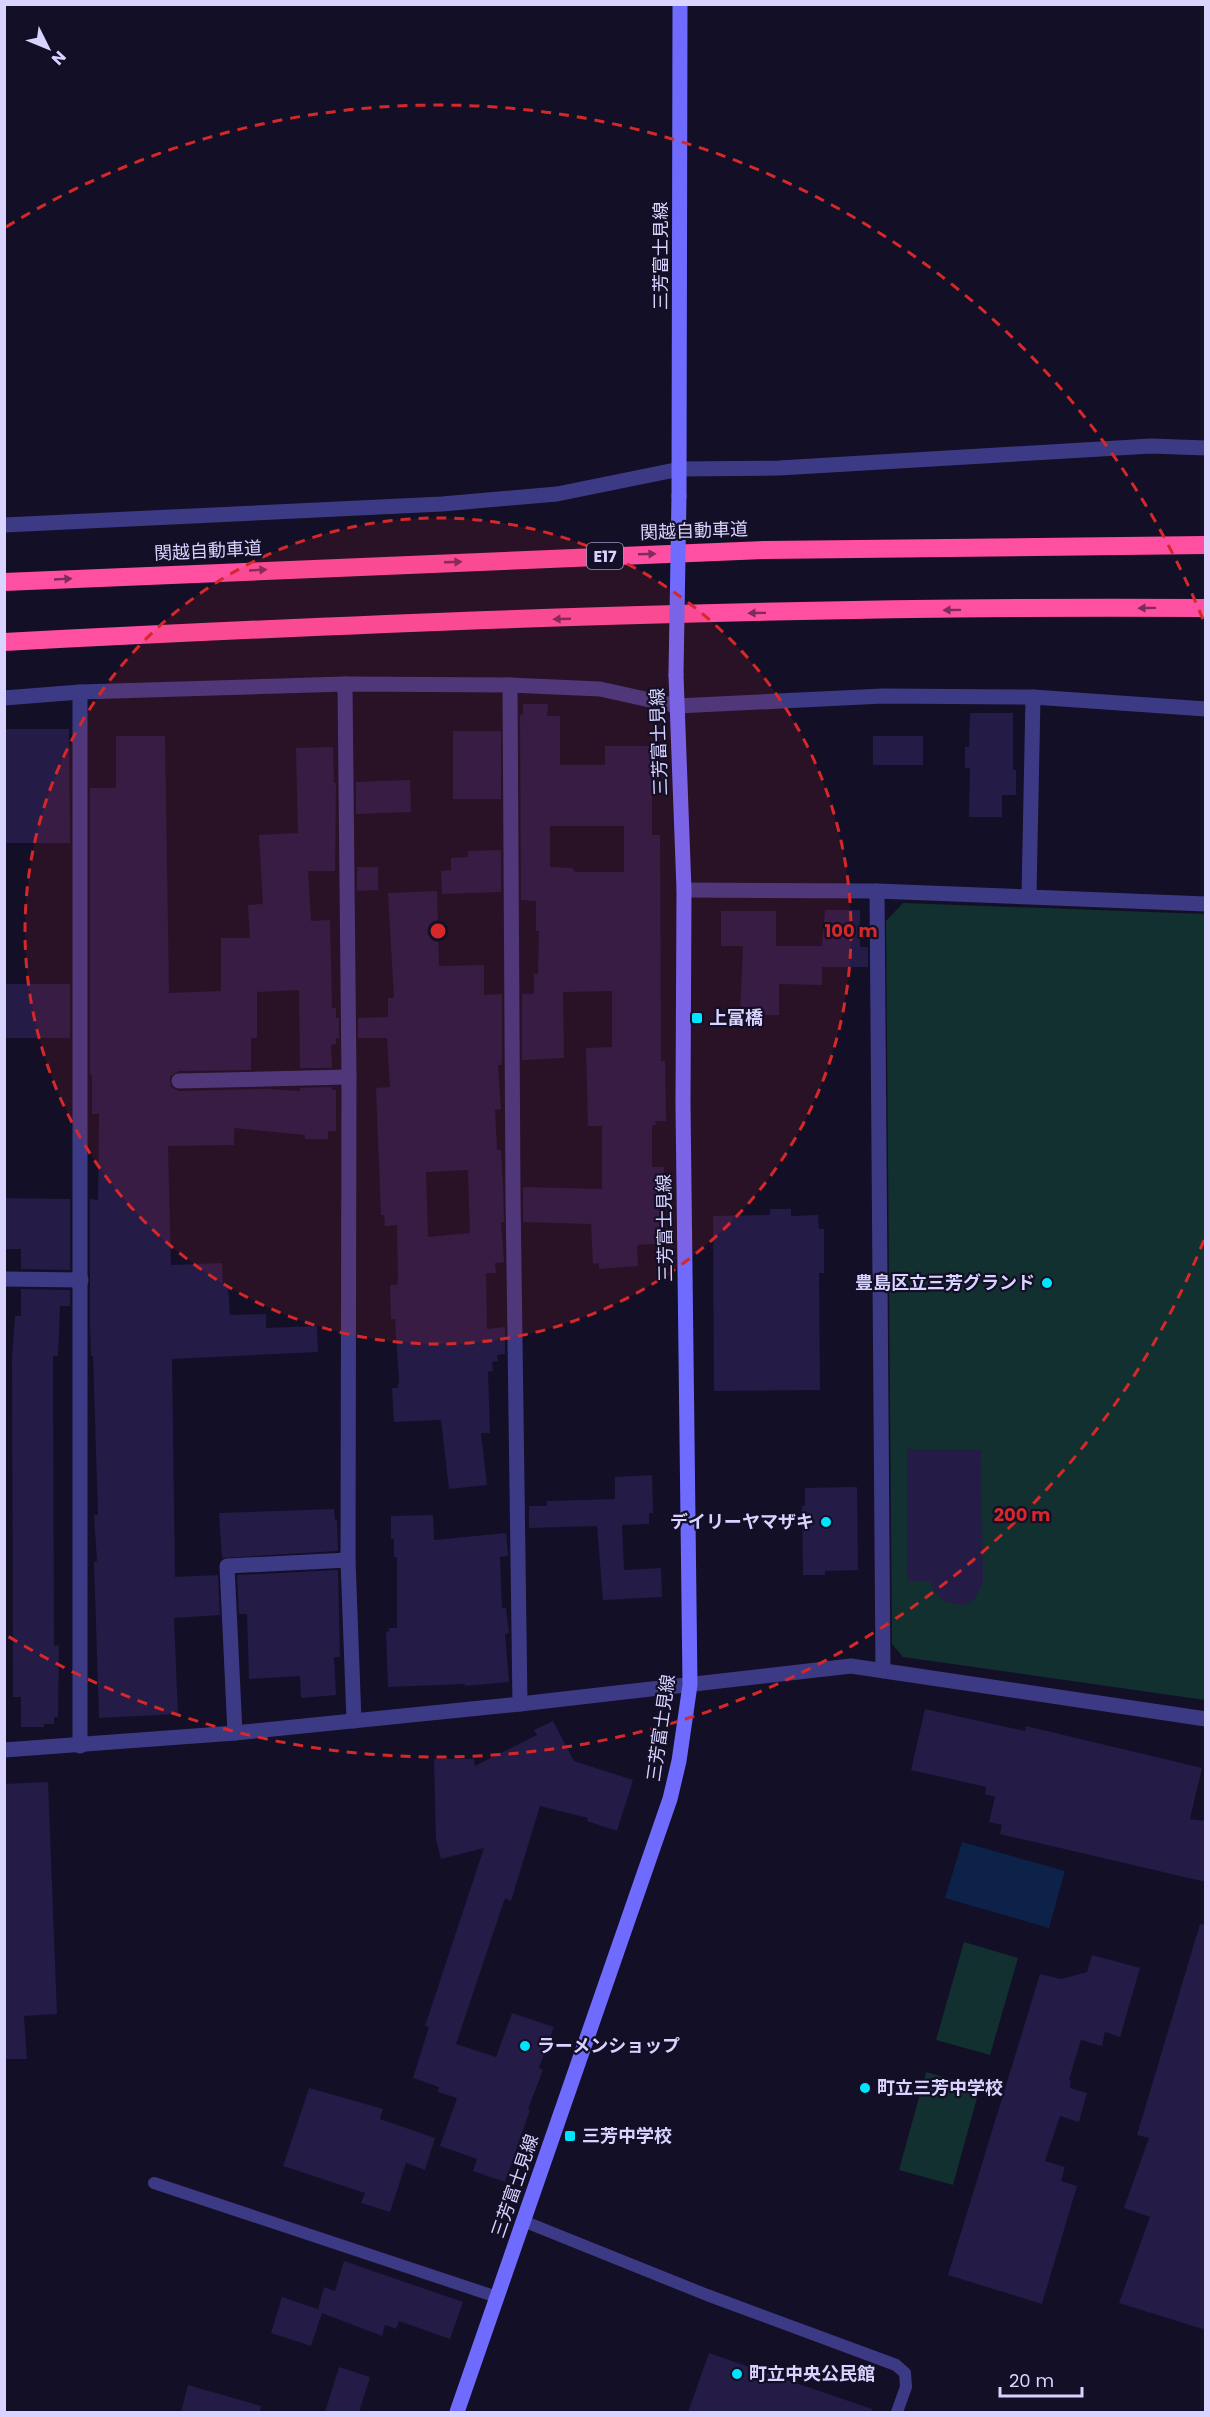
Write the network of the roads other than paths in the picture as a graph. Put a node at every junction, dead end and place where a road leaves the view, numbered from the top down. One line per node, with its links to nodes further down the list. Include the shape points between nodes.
1 (680, 4): 3 (main road, 三芳富士見線)
2 (1206, 448): 3 (street, via 1152,446 778,468)
3 (680, 469): 4 (street, via 557,494 442,504); 14 (main road, 三芳富士見線, bridge)
4 (4, 525)
5 (1206, 545): 6 (highway, 関越自動車道 / E17, one-way to 5, via 765,550)
6 (4, 582)
7 (1206, 608): 8 (highway, one-way to 8, via 717,614 300,627)
8 (4, 642)
9 (345, 684): 10 (street); 11 (street); 20 (street)
10 (510, 686): 14 (street, via 600,689); 27 (street)
11 (80, 693): 13 (street); 23 (street)
12 (1032, 697): 14 (street, via 883,696); 15 (street); 18 (street)
13 (4, 698)
14 (677, 706): 16 (main road, 三芳富士見線)
15 (1206, 709)
16 (684, 890): 17 (street); 26 (main road, 三芳富士見線)
17 (877, 891): 18 (street); 25 (street)
18 (1029, 895): 19 (street)
19 (1206, 904)
20 (348, 1077): 21 (street); 24 (street)
21 (179, 1081)
22 (4, 1279): 23 (street)
23 (81, 1280): 31 (street)
24 (348, 1560): 29 (street); 30 (street, via 227,1566)
25 (883, 1671): 26 (street, via 851,1666); 28 (street)
26 (690, 1685): 27 (street); 34 (main road, 三芳富士見線, via 670,1798)
27 (520, 1704): 29 (street)
28 (1206, 1719)
29 (354, 1721): 30 (street)
30 (236, 1733): 31 (street)
31 (80, 1746): 32 (street)
32 (4, 1750)
33 (154, 2183): 35 (lane)
34 (523, 2221): 35 (main road, 三芳富士見線); 37 (lane, via 896,2365 905,2373 906,2387)
35 (497, 2297): 36 (main road, 三芳富士見線)
36 (457, 2412)
37 (897, 2412)

